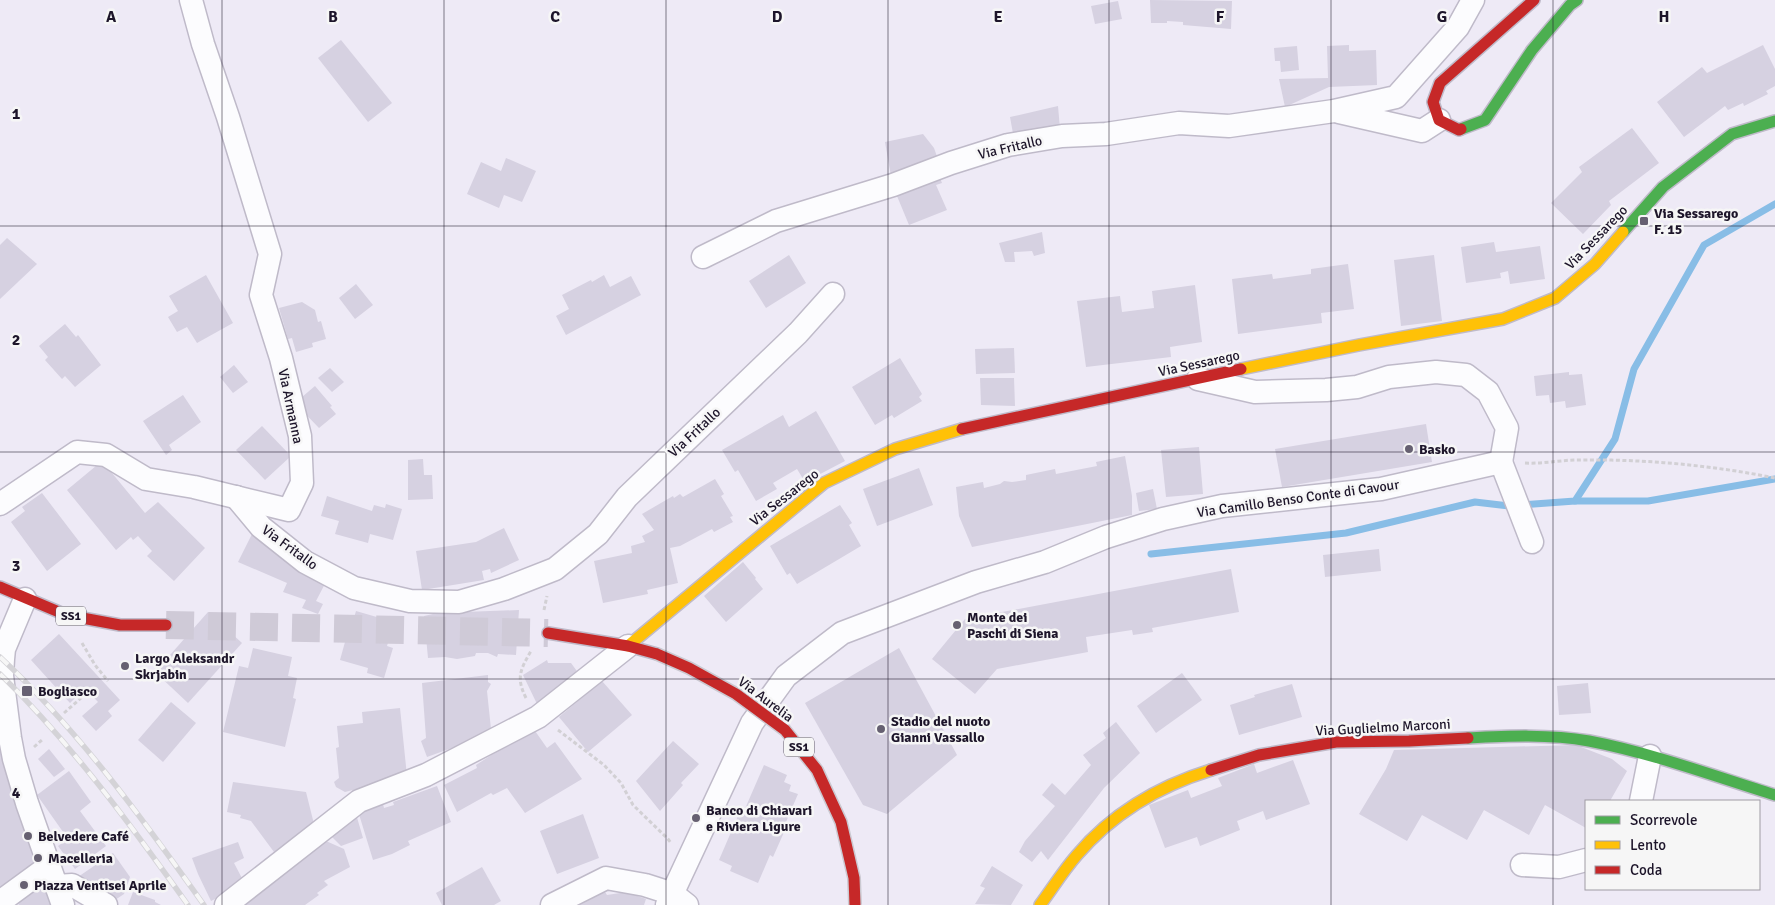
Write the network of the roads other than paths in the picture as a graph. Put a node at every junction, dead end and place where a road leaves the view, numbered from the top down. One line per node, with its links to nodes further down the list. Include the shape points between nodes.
1 (191, 0): 12 (street, Via Armanna, via 270,254 261,295 300,436 302,483 289,510)
2 (1473, 0): 5 (street, Via Fritallo, via 1458,28 1396,97)
3 (1534, 0): 6 (street, via 1440,83 1433,102)
4 (1577, 0): 6 (street, via 1532,50 1485,120 1459,130)
5 (1334, 111): 6 (street, via 1422,131); 8 (street, Via Fritallo, via 1229,126 1180,123 1008,145 776,221)
6 (1439, 120)
7 (1775, 121): 10 (street, Via Sessarego, via 1732,134 1663,186 1595,264 1555,298 1503,319)
8 (703, 257)
9 (833, 294): 12 (street, Via Fritallo, via 798,333 626,497 598,534 555,569 504,589 459,602 410,601 354,588 305,562 260,527)
10 (1195, 379): 11 (street, via 1255,392 1349,388 1389,377 1436,372 1466,375 1488,392 1507,428); 19 (street, Via Sessarego, via 967,427 895,449 850,470 824,483)
11 (1500, 462): 14 (street); 26 (street, Via Camillo Benso Conte di Cavour, via 1381,489 1222,506 1163,519 1106,537 1045,562 976,582 842,633 786,676 752,723 684,871)
12 (236, 497): 13 (street, Via Armanna, via 146,479 106,456 77,452)
13 (0, 504)
14 (1532, 542)
15 (0, 586): 16 (street, SS1)
16 (25, 598): 17 (street, SS1, via 66,615 120,625); 25 (street, via 4,649 2,676 14,759)
17 (166, 626)
18 (548, 633): 19 (street, Via Aurelia / SS1)
19 (628, 646): 29 (street, via 538,717 426,775 359,801); 31 (street, Via Aurelia / SS1, bridge, via 689,668 736,694 785,730 817,770 842,822 854,878)
20 (1650, 756): 21 (street, Via Guglielmo Marconi); 22 (street); 32 (street, Via Guglielmo Marconi, via 1588,741 1517,735 1336,742 1259,755 1188,777 1153,793 1115,818 1077,855)
21 (1775, 795)
22 (1641, 800)
23 (1585, 860): 24 (street, via 1559,867)
24 (1522, 865)
25 (56, 886): 27 (street); 28 (street, via 72,885)
26 (676, 901): 30 (street, via 646,885 606,878)
27 (0, 902)
28 (106, 905)
29 (226, 905)
30 (552, 905)
31 (855, 905)
32 (1040, 905)

